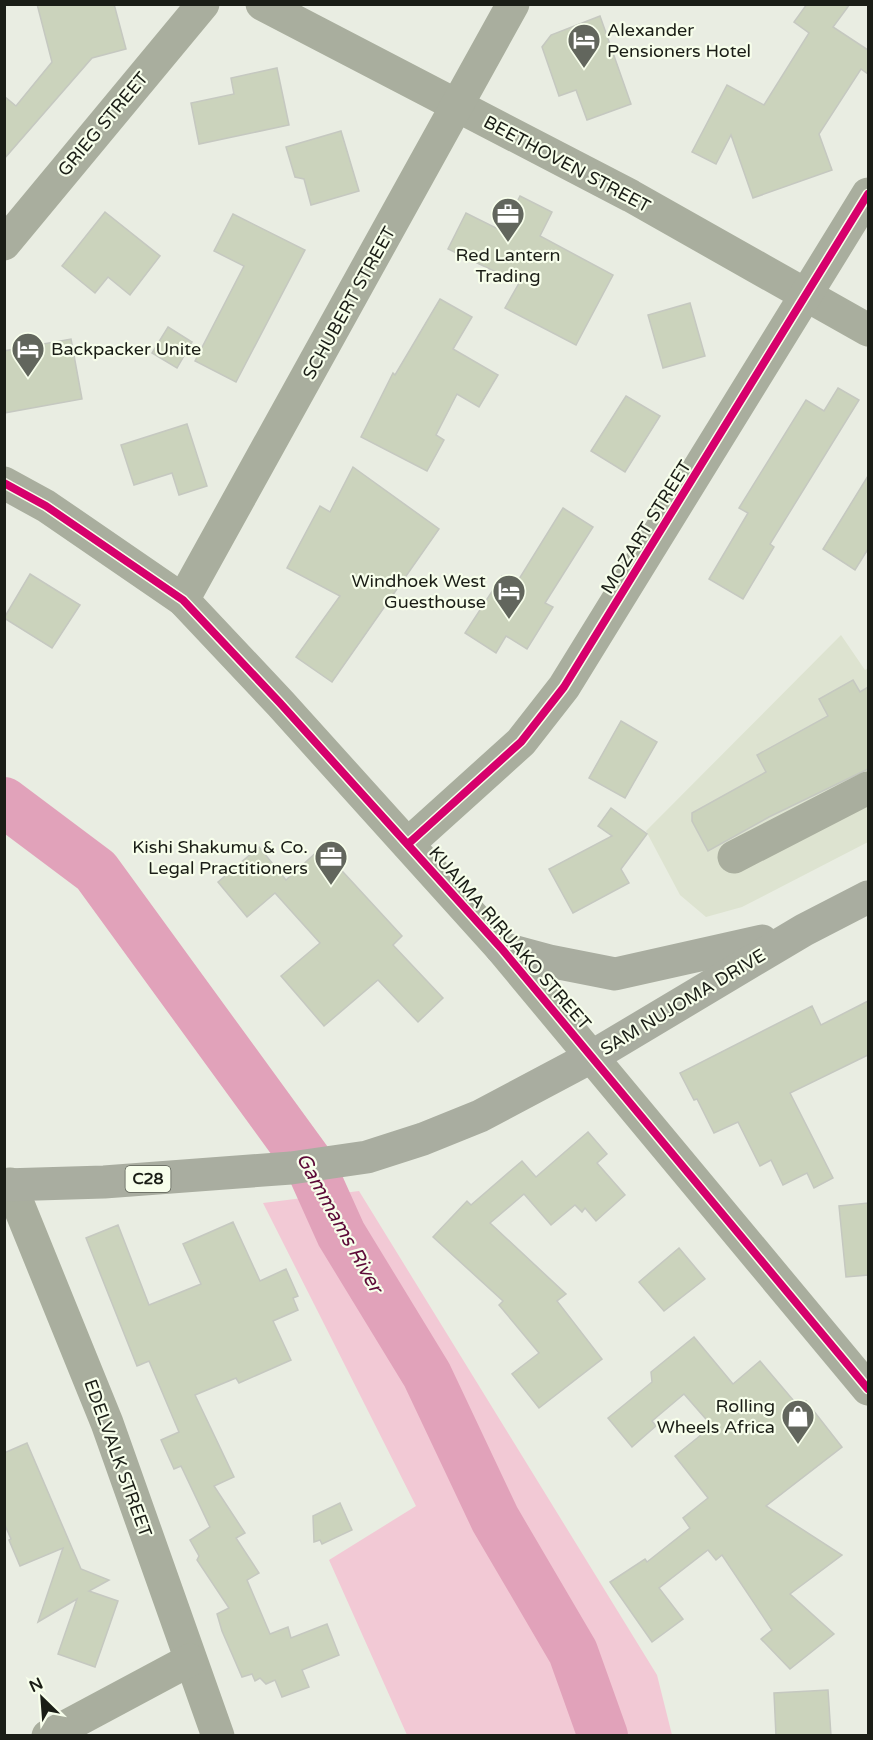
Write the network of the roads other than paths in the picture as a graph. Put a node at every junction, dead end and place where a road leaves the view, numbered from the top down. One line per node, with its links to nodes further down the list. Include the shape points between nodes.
1 (202, 4): 6 (street, GRIEG STREET)
2 (262, 4): 4 (street, BEETHOVEN STREET)
3 (513, 4): 4 (street, SCHUBERT STREET)
4 (457, 107): 7 (street, BEETHOVEN STREET, via 631,196); 10 (street, SCHUBERT STREET)
5 (868, 194): 7 (street, MOZART STREET)
6 (4, 244)
7 (807, 295): 8 (street, BEETHOVEN STREET); 12 (street, MOZART STREET, via 564,687 521,742)
8 (868, 330)
9 (4, 483): 10 (street, KUAIMA RIRUAKO STREET, via 46,506)
10 (183, 600): 12 (street, KUAIMA RIRUAKO STREET)
11 (868, 788): 13 (street)
12 (408, 844): 16 (street, KUAIMA RIRUAKO STREET)
13 (734, 857)
14 (868, 897): 15 (highway, SAM NUJOMA DRIVE / C28)
15 (804, 930): 16 (highway, via 724,952 615,974); 17 (highway, SAM NUJOMA DRIVE / C28)
16 (501, 948): 17 (street, KUAIMA RIRUAKO STREET)
17 (593, 1056): 18 (highway, SAM NUJOMA DRIVE / C28, via 480,1116 367,1157 291,1168); 19 (street, KUAIMA RIRUAKO STREET)
18 (7, 1185): 20 (street, EDELVALK STREET, via 107,1424)
19 (868, 1389)
20 (190, 1660): 21 (street); 22 (street, EDELVALK STREET)
21 (48, 1736)
22 (218, 1736)

